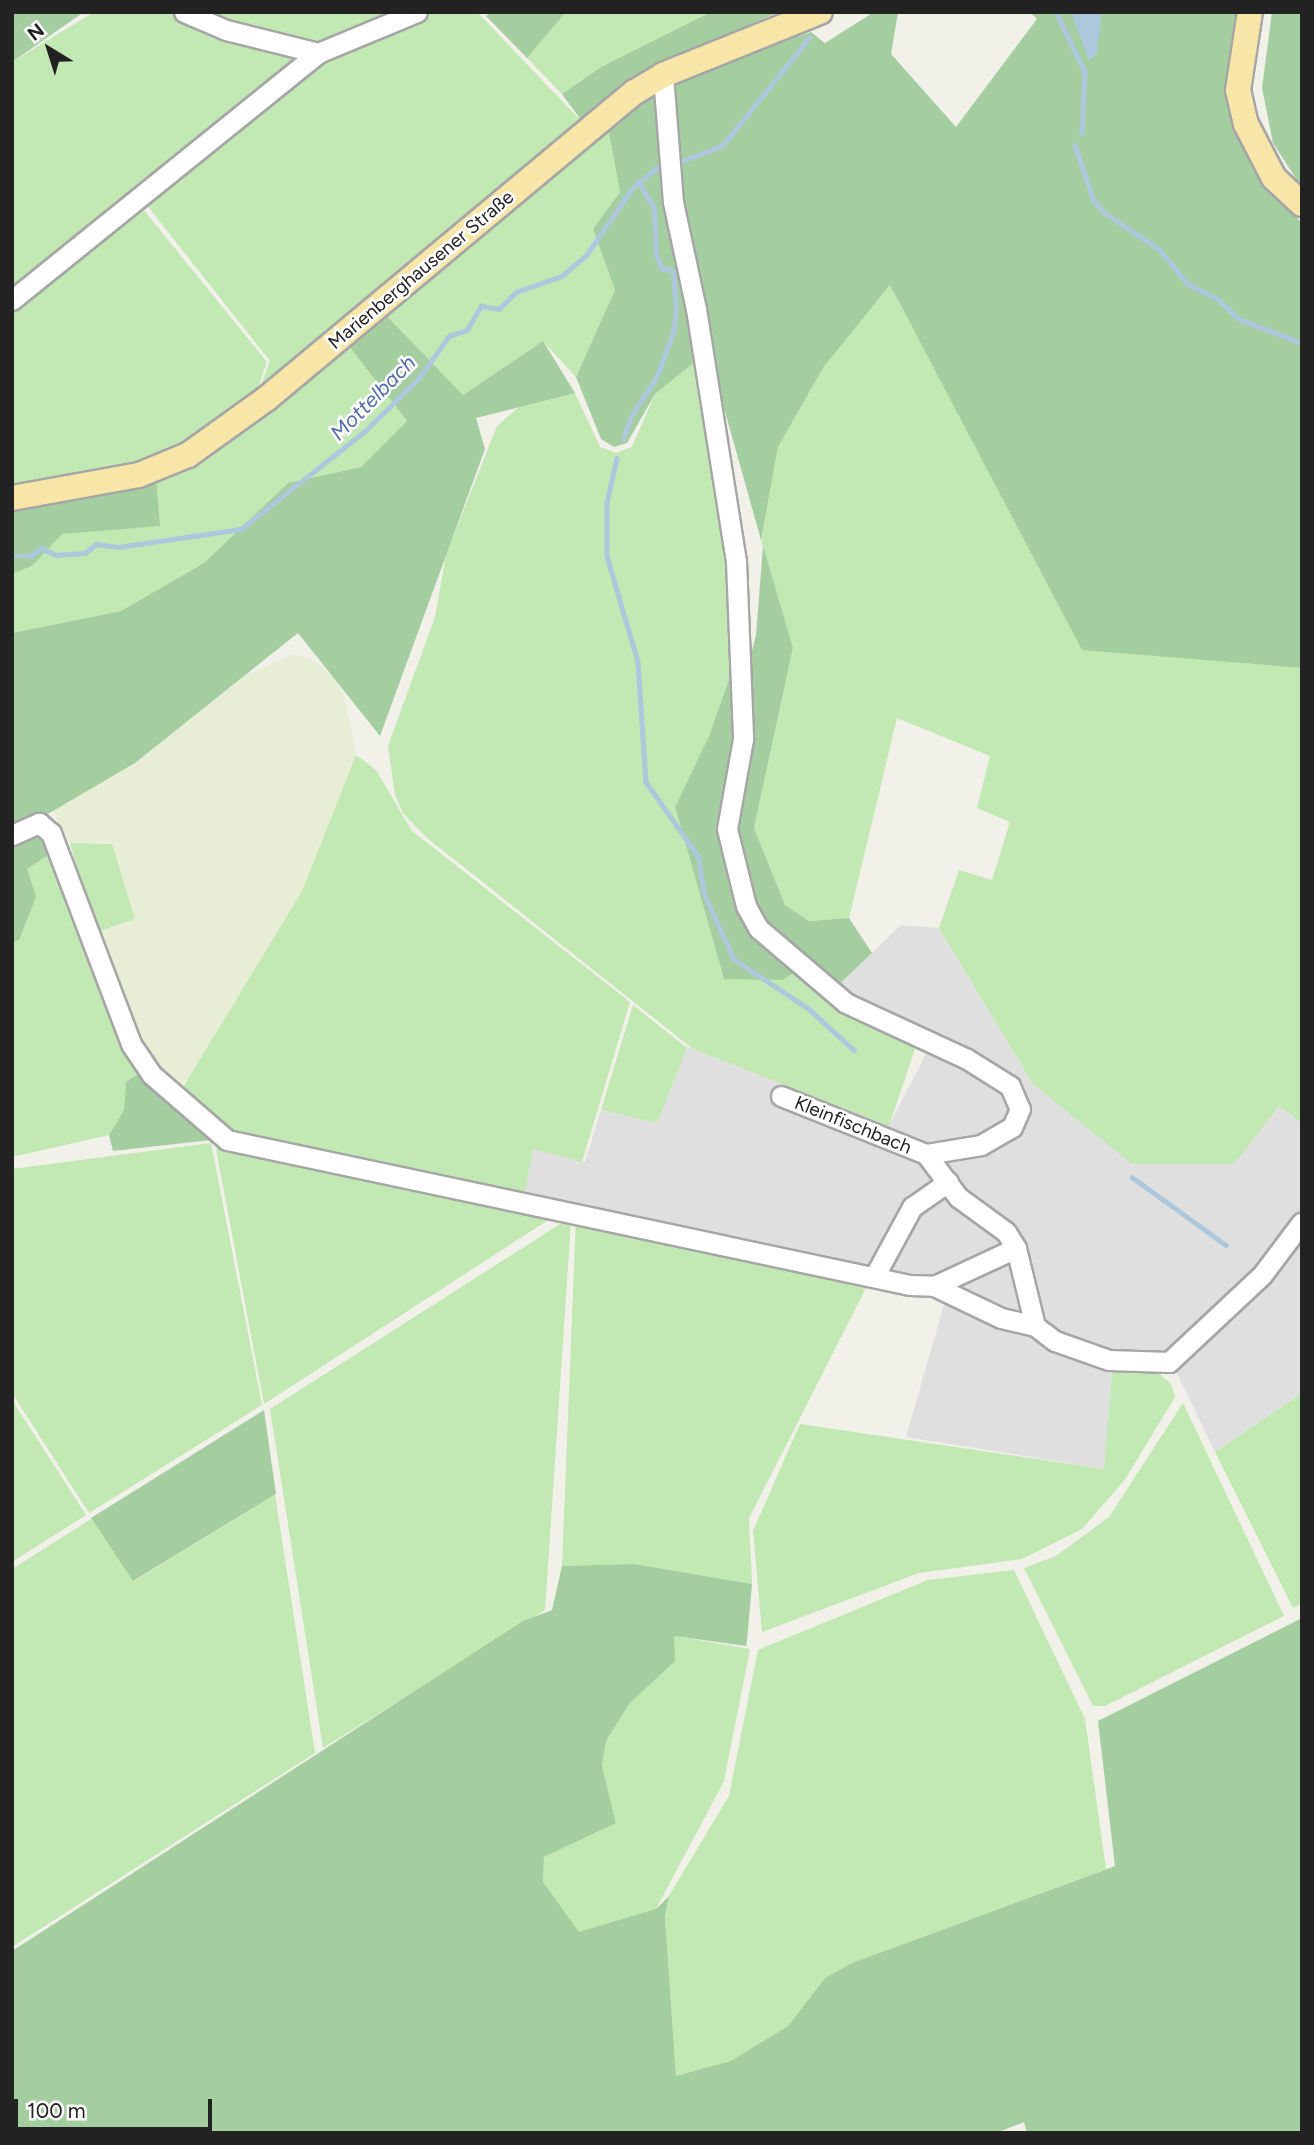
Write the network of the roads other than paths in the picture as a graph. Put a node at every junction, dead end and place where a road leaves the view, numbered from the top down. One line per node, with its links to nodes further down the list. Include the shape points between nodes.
1 (184, 12): 5 (street, via 226,30)
2 (417, 12): 5 (street)
3 (820, 12): 6 (main road, Marienberghausener Straße)
4 (1250, 12): 7 (main road, via 1238,90 1246,124 1275,178)
5 (318, 53): 8 (street)
6 (663, 75): 9 (main road, Marienberghausener Straße, via 635,92 266,399 188,455 139,475); 12 (street, Kleinfischbach, via 673,202 696,309 736,561 743,739 727,829 743,894 767,938 846,1003 967,1059 1010,1086 1020,1109 1012,1127 981,1145)
7 (1302, 204)
8 (12, 300)
9 (12, 498)
10 (12, 835): 16 (street, via 38,823 51,832 131,1044 152,1075 227,1140)
11 (781, 1096): 12 (street, Kleinfischbach)
12 (926, 1154): 13 (street, Kleinfischbach)
13 (948, 1182): 15 (street, Kleinfischbach); 16 (street, via 912,1208)
14 (1302, 1222): 18 (street, via 1262,1275 1169,1362 1109,1360 1055,1341)
15 (1016, 1248): 17 (street); 18 (street)
16 (874, 1277): 17 (street)
17 (934, 1286): 18 (street, via 1001,1318)
18 (1035, 1326)

